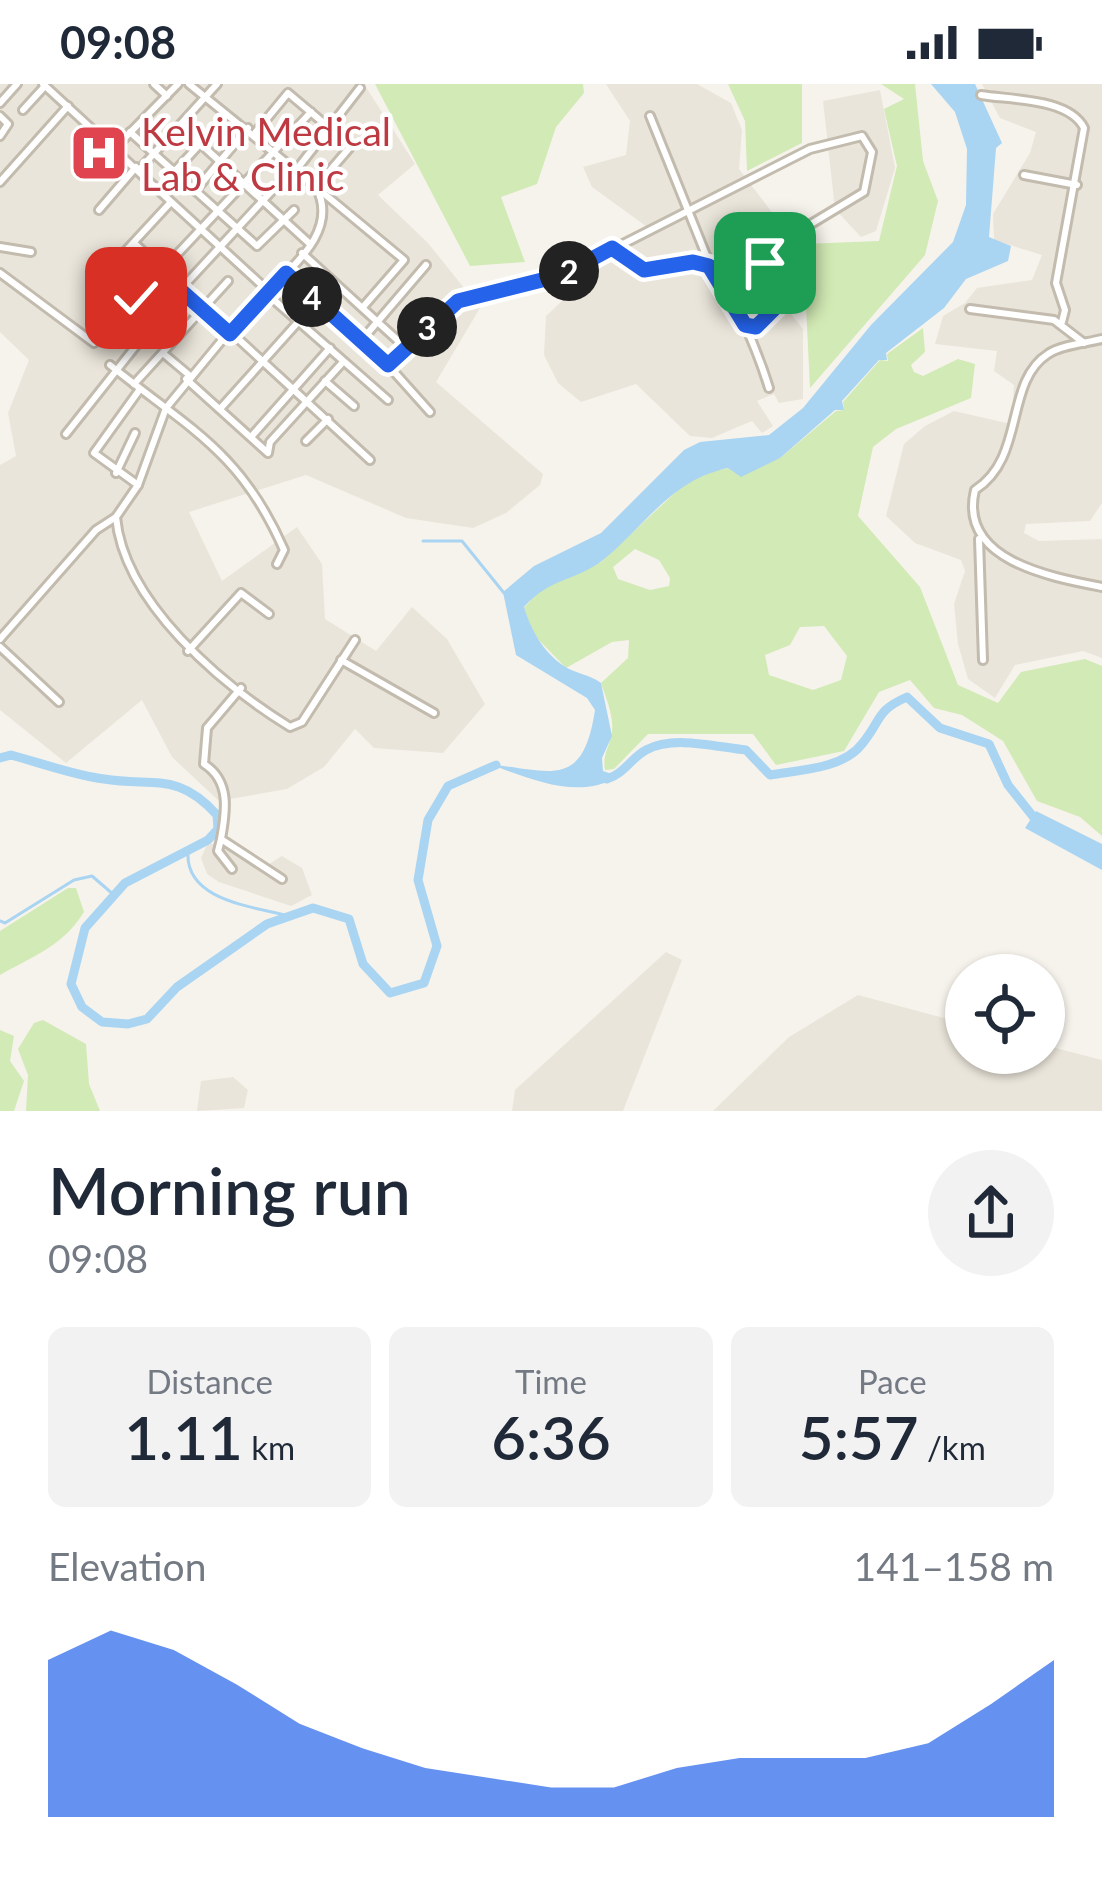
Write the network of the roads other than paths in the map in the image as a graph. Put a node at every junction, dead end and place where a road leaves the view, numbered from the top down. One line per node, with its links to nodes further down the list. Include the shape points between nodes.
1 (17, 84): 11 (street)
2 (154, 84): 9 (street)
3 (178, 84): 9 (street)
4 (189, 84): 10 (street)
5 (218, 84): 10 (street)
6 (44, 85): 12 (street); 13 (street)
7 (360, 88): 18 (street)
8 (981, 95): 34 (street, via 1079,118)
9 (166, 96): 20 (street)
10 (204, 98): 17 (street); 19 (street)
11 (0, 103)
12 (68, 106): 23 (street); 32 (street)
13 (23, 110)
14 (310, 112): 18 (street); 19 (street, via 284,94); 24 (street)
15 (0, 116): 21 (street, via 8,124)
16 (650, 116): 39 (street)
17 (180, 125): 22 (street); 25 (street)
18 (330, 130): 28 (street); 35 (street, via 351,148)
19 (251, 131): 24 (street); 26 (street)
20 (130, 132): 23 (street); 25 (street)
21 (0, 136)
22 (200, 144): 26 (street); 29 (street)
23 (116, 147): 27 (street)
24 (277, 151): 28 (street); 33 (street)
25 (154, 154): 27 (street); 29 (street)
26 (220, 162): 33 (street); 36 (street)
27 (138, 168): 38 (street); 40 (street)
28 (297, 169): 35 (street)
29 (174, 172): 36 (street)
30 (1024, 175): 34 (street)
31 (281, 181): 37 (street)
32 (0, 182)
33 (242, 182): 37 (street); 42 (street)
34 (1077, 185): 68 (street, via 1055,284)
35 (316, 188): 47 (street, via 326,217); 63 (street, via 404,260)
36 (194, 191): 42 (street)
37 (262, 201): 43 (street); 45 (street)
38 (170, 202): 44 (street); 46 (street)
39 (692, 208): 50 (street); 54 (street); 69 (street, via 810,149 858,135 870,144 864,192 765,260 779,304)
40 (99, 210)
41 (294, 210): 43 (street)
42 (216, 211): 44 (street); 45 (street)
43 (284, 220): 45 (street, via 259,246); 47 (street)
44 (200, 228): 48 (street); 56 (street)
45 (237, 229): 48 (street)
46 (134, 243): 55 (street); 56 (street)
47 (310, 244): 52 (street)
48 (223, 246): 60 (street); 61 (street)
49 (0, 247): 51 (street)
50 (612, 248): 54 (street, via 644,270 699,262); 75 (street, via 562,275 458,301)
51 (31, 252)
52 (302, 254): 58 (street); 63 (street)
53 (426, 265): 67 (street)
54 (712, 268): 69 (street)
55 (109, 269)
56 (160, 272): 60 (street); 62 (street)
57 (0, 273): 74 (street)
58 (286, 273): 61 (street); 72 (street)
59 (228, 281): 65 (street)
60 (181, 290): 65 (street); 81 (street)
61 (266, 293): 66 (street); 70 (street)
62 (136, 298)
63 (363, 307): 67 (street)
64 (970, 309): 68 (street)
65 (202, 310): 70 (street); 77 (street)
66 (299, 321): 76 (street); 78 (street)
67 (378, 321): 72 (street); 75 (street)
68 (1062, 322): 73 (street)
69 (750, 328): 85 (street)
70 (230, 334): 78 (street); 82 (street)
71 (1102, 339): 73 (street)
72 (361, 340): 80 (street)
73 (1084, 343): 102 (street, via 1047,354 1028,380 1000,470 973,495)
74 (94, 344)
75 (405, 346): 80 (street)
76 (329, 348): 79 (street); 86 (street)
77 (163, 353): 82 (street); 84 (street)
78 (262, 361): 86 (street); 91 (street)
79 (344, 361): 83 (street); 87 (street)
80 (388, 365): 92 (street)
81 (113, 368): 84 (street); 95 (street)
82 (187, 377): 90 (street); 91 (street)
83 (325, 381): 88 (street); 89 (street)
84 (137, 387): 90 (street); 99 (street, via 94,453)
85 (770, 388)
86 (294, 389): 88 (street); 96 (street)
87 (388, 400)
88 (308, 401): 93 (street); 96 (street, via 268,453)
89 (354, 406)
90 (166, 408): 100 (street); 103 (street, via 244,476 284,550)
91 (220, 409): 96 (street)
92 (430, 412)
93 (328, 419): 97 (street); 98 (street)
94 (135, 433): 99 (street)
95 (65, 434)
96 (250, 437)
97 (306, 442)
98 (370, 460)
99 (116, 473): 100 (street)
100 (138, 485): 101 (street)
101 (116, 517): 107 (street); 108 (street, via 149,598)
102 (978, 536): 104 (street, via 997,553); 110 (street)
103 (277, 564)
104 (1102, 587)
105 (269, 614): 108 (street, via 241,593)
106 (355, 640): 109 (street)
107 (0, 643): 112 (street)
108 (188, 651): 111 (street)
109 (341, 660): 111 (street, via 295,728); 113 (street)
110 (982, 660)
111 (241, 688): 114 (street, via 207,728 203,749 222,782)
112 (58, 702)
113 (434, 713)
114 (221, 839): 115 (street, via 218,851); 116 (street)
115 (232, 869)
116 (282, 879)

